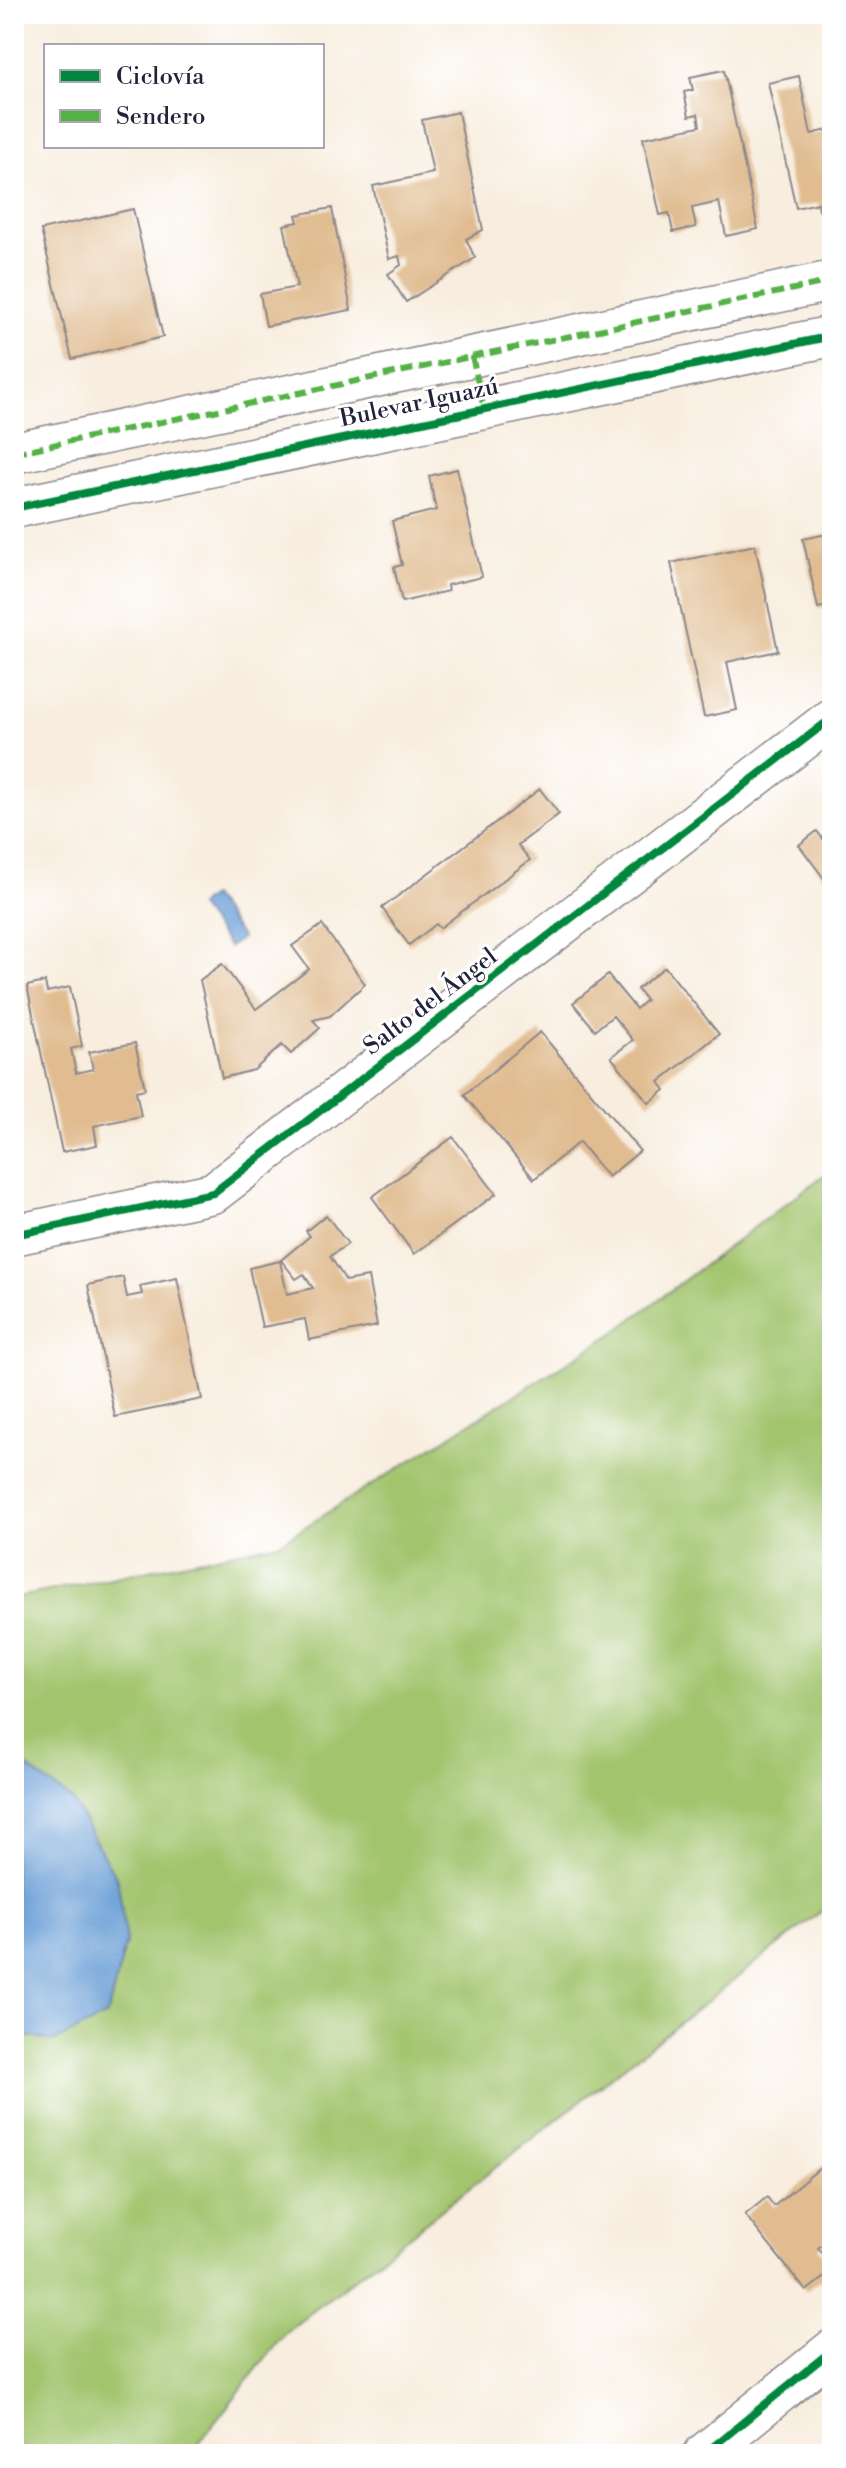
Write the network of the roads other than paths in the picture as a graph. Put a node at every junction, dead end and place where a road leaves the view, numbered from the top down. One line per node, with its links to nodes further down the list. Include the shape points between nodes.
1 (832, 281): 3 (street, Bulevar Iguazú)
2 (832, 336): 4 (street, Bulevar Iguazú)
3 (472, 356): 4 (street); 5 (street, Bulevar Iguazú)
4 (484, 409): 6 (street, Bulevar Iguazú)
5 (14, 453)
6 (14, 508)
7 (832, 718): 8 (street, Salto del Ángel, via 213,1193)
8 (14, 1235)
9 (832, 2350): 10 (street)
10 (704, 2454)

